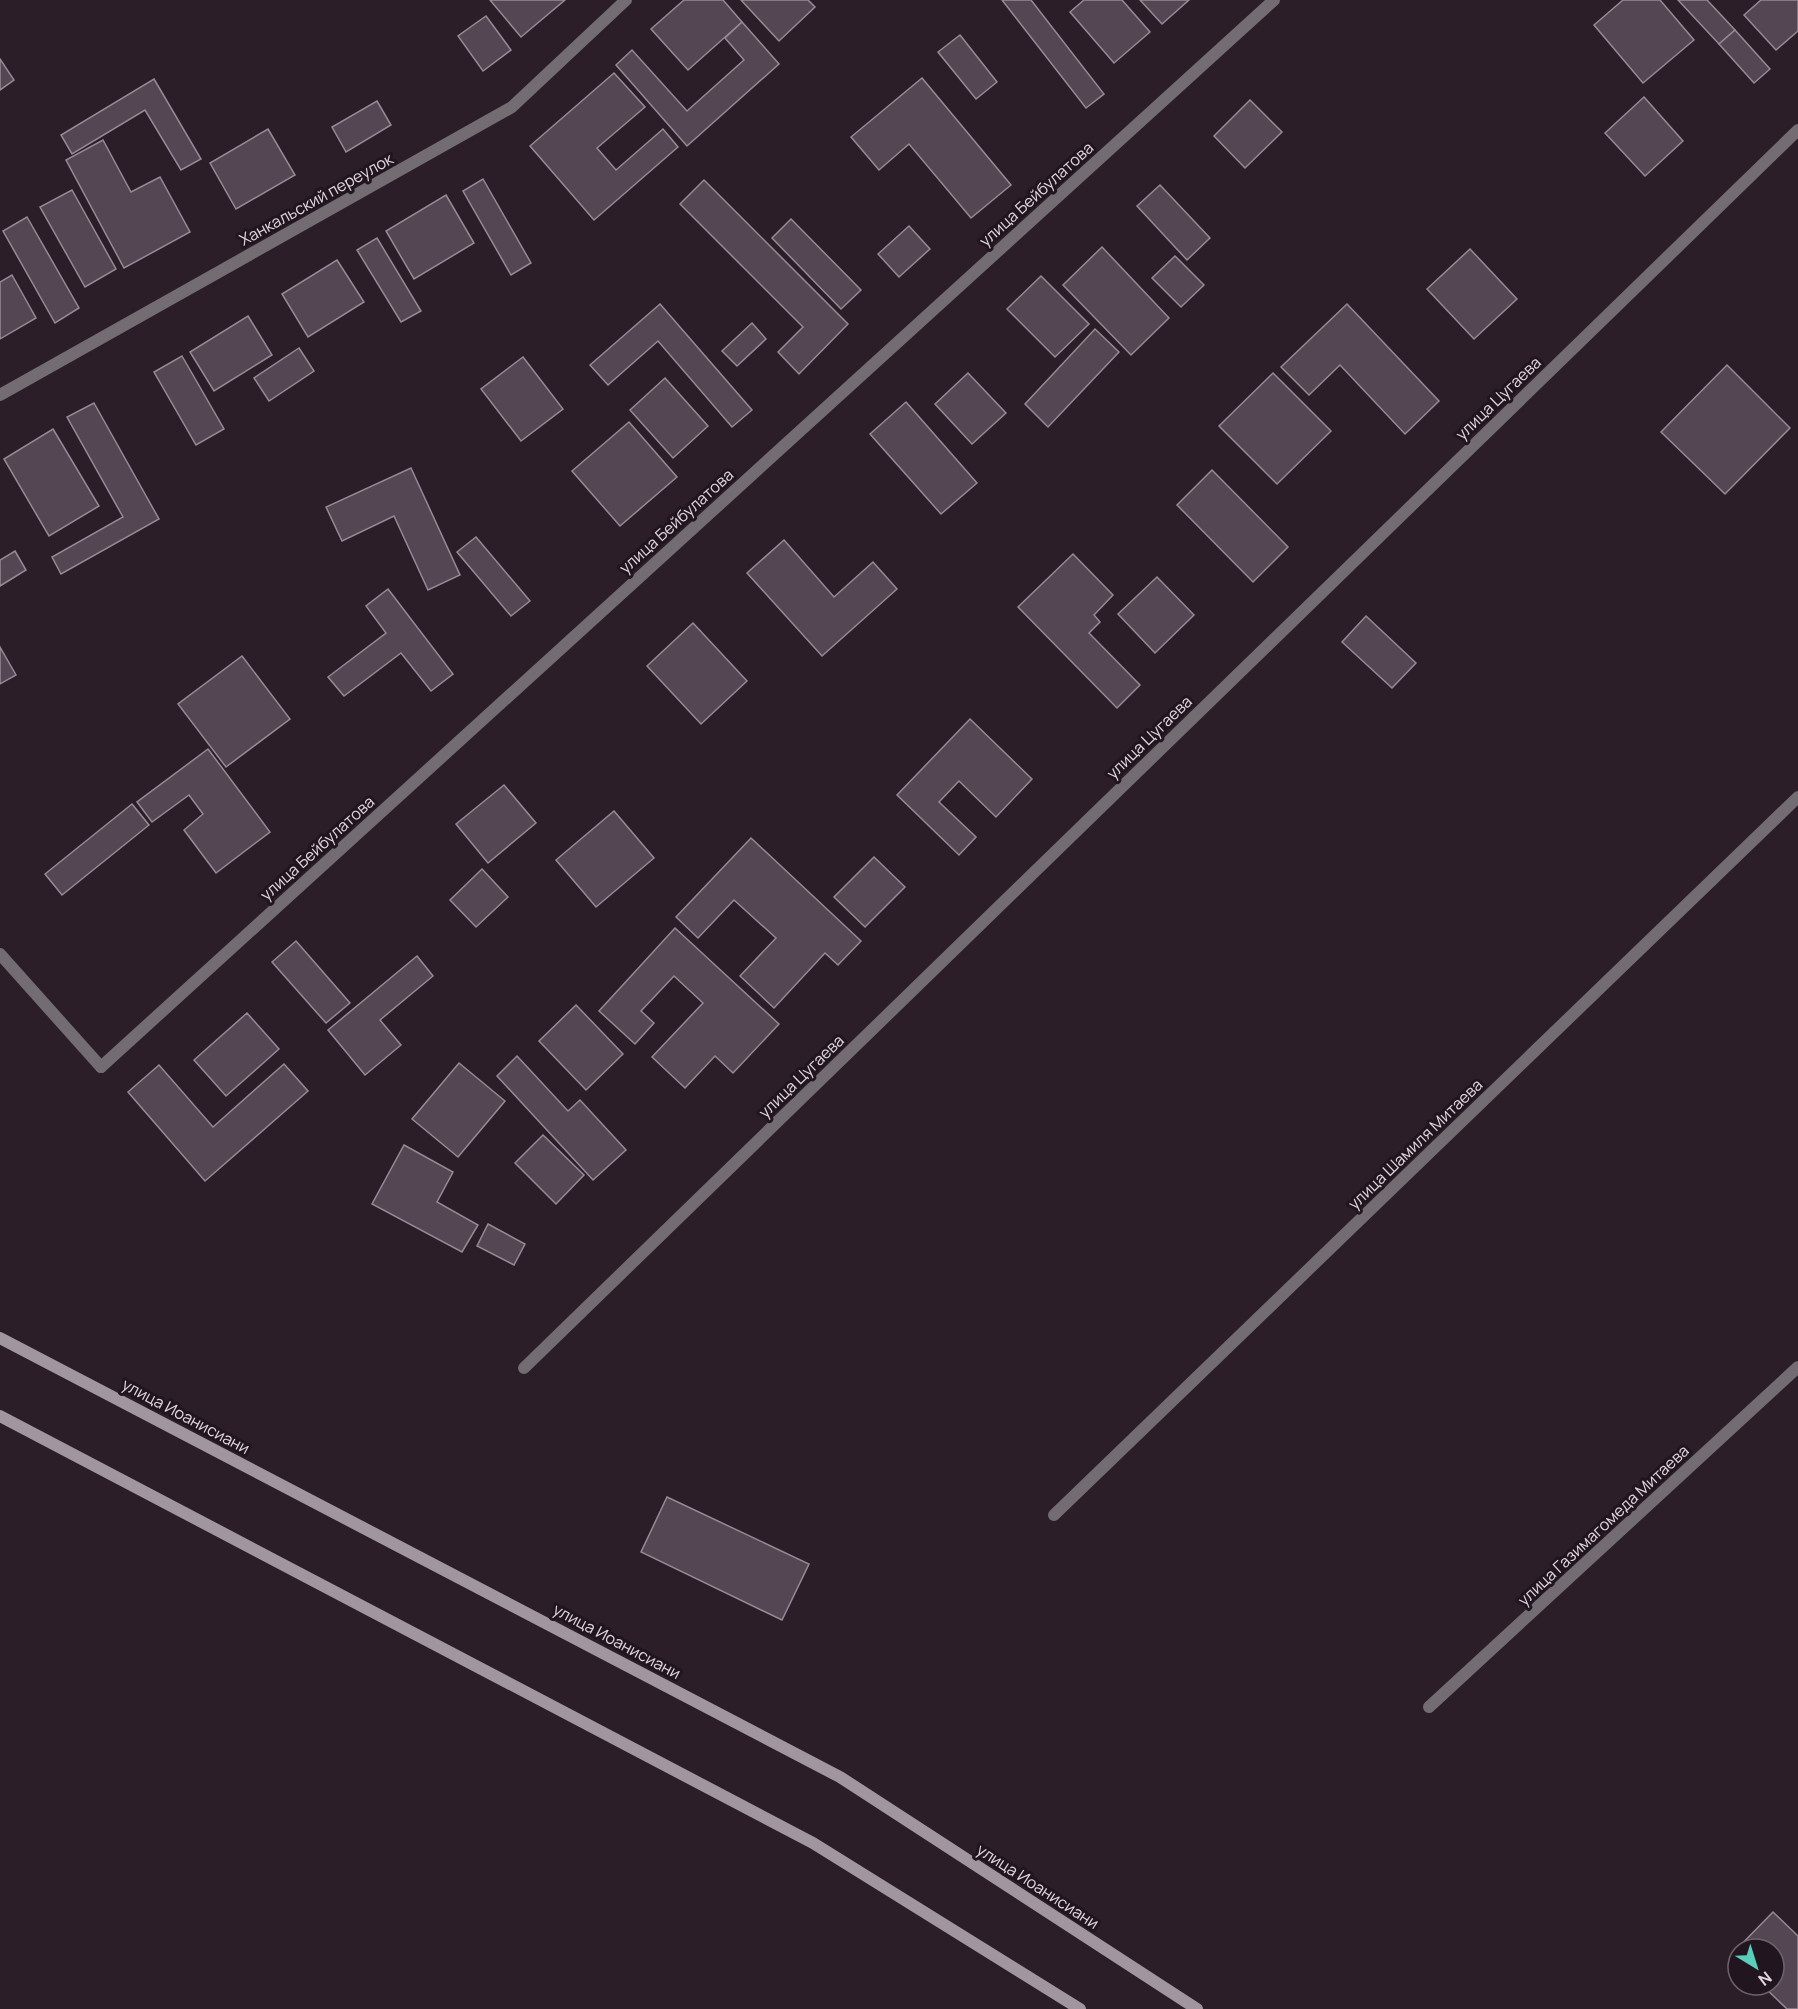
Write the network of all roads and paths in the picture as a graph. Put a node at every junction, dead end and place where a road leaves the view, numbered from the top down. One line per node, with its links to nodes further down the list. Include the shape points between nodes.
1 (626, 0): 4 (street, Ханкальский переулок, via 512,107)
2 (1274, 0): 6 (street, улица Бейбулатова, via 101,1067)
3 (1798, 130): 9 (street, улица Цугаева)
4 (0, 395)
5 (1798, 797): 11 (street, улица Шамиля Митаева)
6 (0, 954)
7 (0, 1338): 14 (main road, улица Иоанисиани, via 840,1777)
8 (1798, 1367): 12 (street, улица Газимагомеда Митаева)
9 (524, 1368)
10 (0, 1416): 13 (main road, via 813,1843)
11 (1054, 1515)
12 (1430, 1707)
13 (1080, 2009)
14 (1197, 2009)

